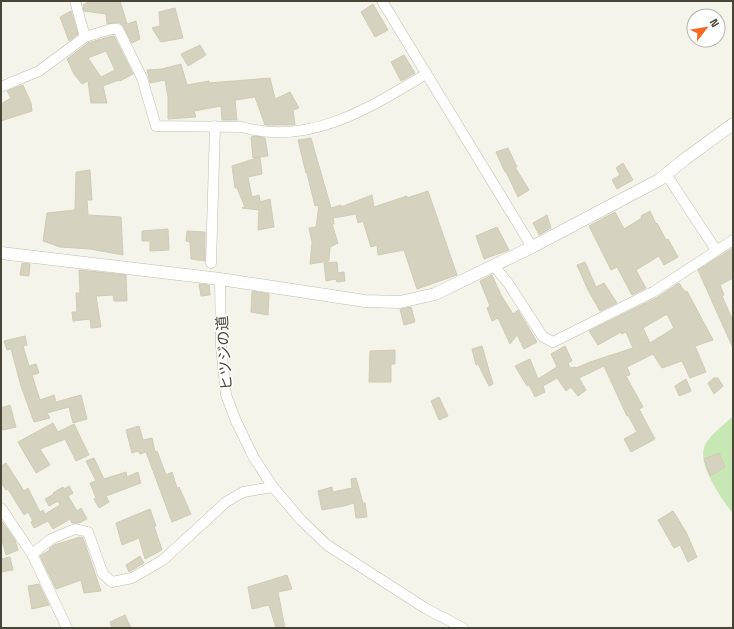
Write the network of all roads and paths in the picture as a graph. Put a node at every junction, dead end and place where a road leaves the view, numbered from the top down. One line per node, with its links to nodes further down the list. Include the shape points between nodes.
1 (75, 1): 3 (street)
2 (382, 1): 4 (street)
3 (85, 37): 5 (street, via 39,72); 7 (street, via 111,29 118,30 142,78 156,126)
4 (426, 74): 7 (street, via 358,112 318,128 287,132); 10 (street)
5 (1, 87)
6 (733, 124): 8 (street)
7 (215, 126): 13 (street)
8 (666, 174): 10 (street); 11 (street)
9 (733, 240): 11 (street)
10 (532, 247): 14 (street)
11 (716, 250): 14 (street, via 653,292 553,342 543,337)
12 (1, 253): 15 (street)
13 (211, 263)
14 (494, 266): 15 (street, via 435,294 400,302 365,301)
15 (220, 279): 16 (street, ヒツジの道, via 221,346 226,395 254,458)
16 (273, 487): 18 (street, via 243,492 226,502 164,560 132,578 112,582 103,574 88,532 75,529 51,539); 20 (street, ヒツジの道, via 327,545 425,608)
17 (1, 508): 18 (street)
18 (32, 554): 19 (street)
19 (67, 628)
20 (463, 628)

